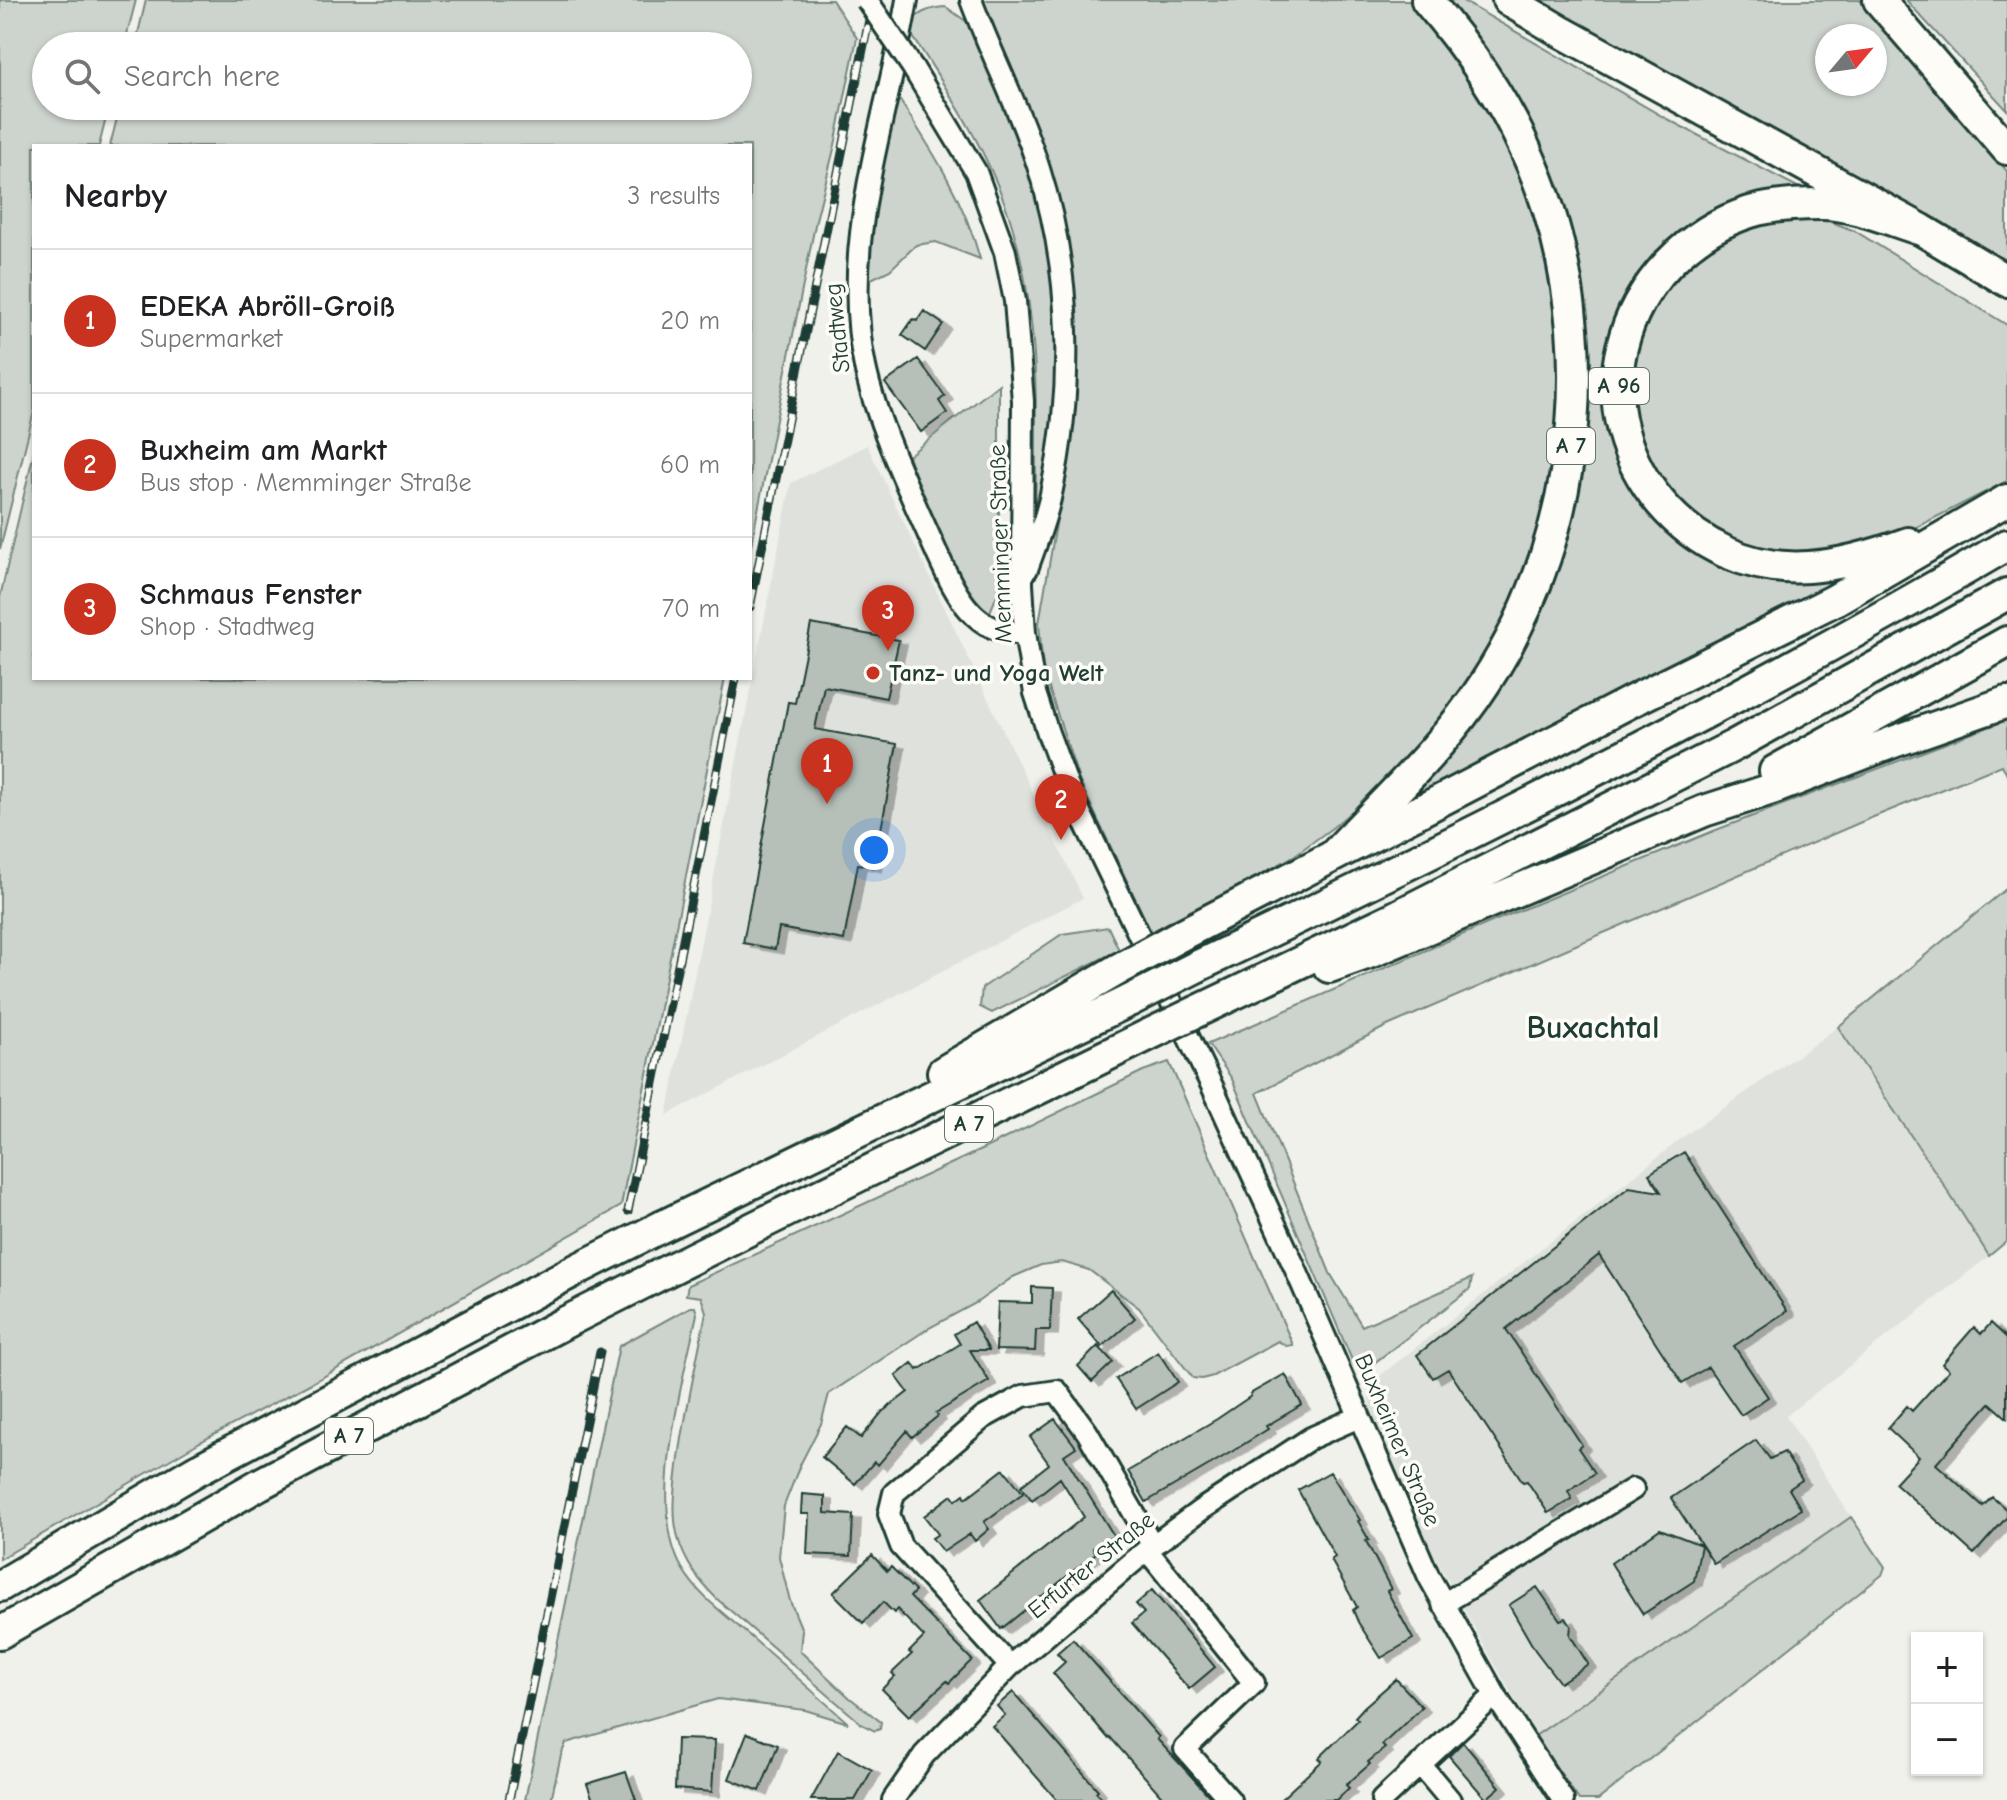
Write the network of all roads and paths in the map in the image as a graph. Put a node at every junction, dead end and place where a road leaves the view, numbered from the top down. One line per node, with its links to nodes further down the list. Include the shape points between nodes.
1 (867, 0): 13 (street, Memminger Straße, bridge, via 976,172 1007,264 1021,352)
2 (956, 0): 7 (street)
3 (1427, 0): 19 (highway, A 7, via 1506,111 1543,192 1559,247 1570,318 1571,447 1549,546 1529,600 1486,681 1461,717)
4 (1508, 0): 9 (highway, A 96)
5 (1879, 0): 8 (highway)
6 (912, 3): 15 (street, Stadtweg, via 876,149 857,265 865,368 903,474 954,589 989,628)
7 (973, 6): 13 (street, via 1049,203 1068,347 1051,494)
8 (2007, 149)
9 (1922, 230): 10 (highway, A 96); 11 (highway, A 96, via 1825,204 1751,211 1725,222 1679,252 1660,272 1630,325 1621,348 1620,418 1639,471 1673,517 1712,546 1763,564 1807,567 1847,562 1919,539)
10 (2007, 281)
11 (2007, 500): 19 (highway, A 7, via 1833,601)
12 (2007, 545): 22 (highway, A 7, bridge, via 1718,707 1376,881)
13 (1022, 584): 15 (street, Memminger Straße)
14 (2007, 594): 20 (highway, A 7, via 1733,746)
15 (1025, 633): 21 (street, Memminger Straße, via 1035,693 1070,792)
16 (2007, 642): 18 (highway)
17 (2007, 702): 18 (highway)
18 (1704, 811): 20 (highway, via 1374,951)
19 (1334, 855): 22 (highway, A 7, bridge, via 986,1045)
20 (1198, 1011): 28 (highway, A 7, bridge, via 566,1322 260,1484)
21 (1212, 1086): 23 (street, Buxheimer Straße)
22 (838, 1140): 26 (highway, A 7, bridge, via 572,1272 195,1471)
23 (1359, 1417): 25 (street, Erfurter Straße, via 1311,1438); 27 (street, Buxheimer Straße)
24 (1633, 1489): 27 (street)
25 (1150, 1548): 29 (street, Erfurter Straße); 29 (street, via 1087,1432 1057,1391 1023,1396 983,1418 905,1483 894,1493 889,1514 901,1546); 33 (street, via 1254,1683 1185,1749)
26 (0, 1586)
27 (1443, 1604): 30 (street, Buxheimer Straße)
28 (0, 1633)
29 (1010, 1666): 32 (street, Erfurter Straße, via 932,1746)
30 (1495, 1695): 31 (street); 36 (street, Buxheimer Straße)
31 (1420, 1764): 34 (street); 35 (street)
32 (893, 1800)
33 (1230, 1800)
34 (1382, 1800)
35 (1450, 1800)
36 (1563, 1800)

